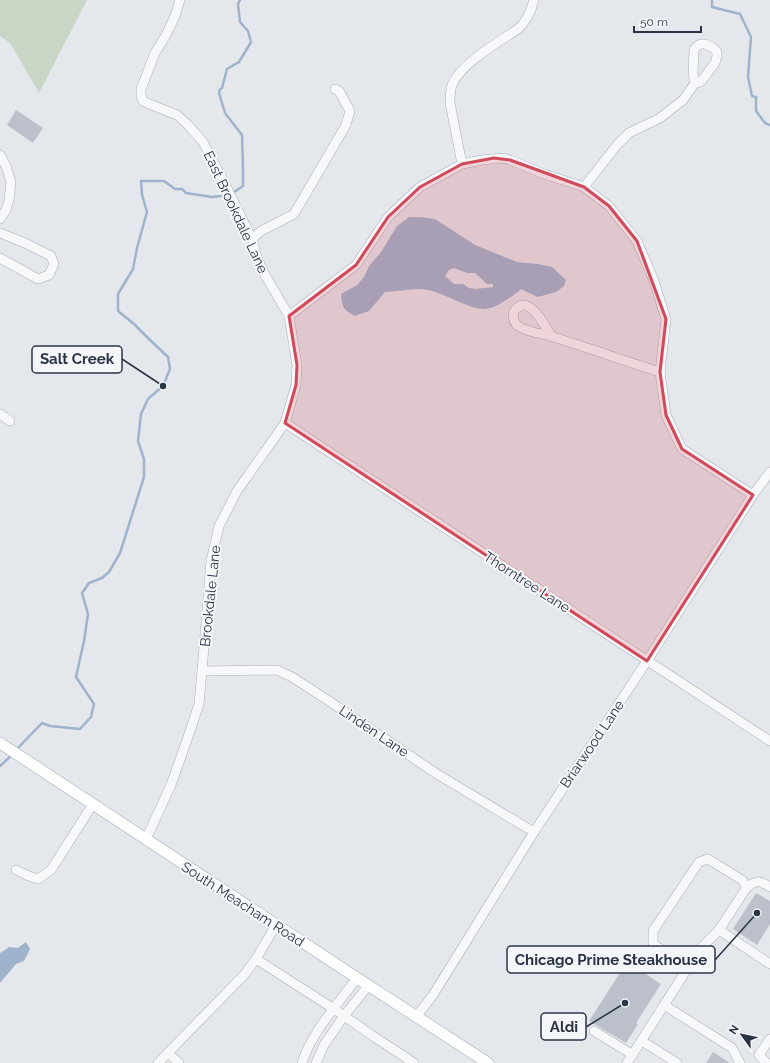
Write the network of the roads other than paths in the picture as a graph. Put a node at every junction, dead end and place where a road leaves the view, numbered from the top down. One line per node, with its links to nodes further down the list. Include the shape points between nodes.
1 (180, 0): 10 (street, East Brookdale Lane, via 141,89 142,101 177,116 203,142)
2 (534, 0): 6 (street, via 531,13 523,24 473,60 453,83 450,103)
3 (695, 83): 7 (street, via 683,100 660,118 629,133)
4 (335, 89): 10 (street, via 339,91 350,111 346,125 294,214 261,231)
5 (0, 155): 8 (street, via 11,182 9,200)
6 (462, 164): 7 (street, via 502,158); 12 (street, via 420,187 388,217 356,265)
7 (584, 187): 14 (street, via 609,206 637,241 654,281 666,319)
8 (0, 219)
9 (0, 233): 11 (street, via 51,256 54,264 49,274 38,279)
10 (252, 239): 12 (street, East Brookdale Lane, via 265,275)
11 (0, 258)
12 (289, 316): 17 (street, Brookdale Lane, via 297,365 296,385)
13 (552, 337): 14 (street)
14 (660, 372): 19 (street, via 666,415 682,450)
15 (0, 414): 16 (street)
16 (10, 421)
17 (285, 423): 20 (street, Thorntree Lane); 21 (street, Brookdale Lane, via 237,491 219,526 211,561)
18 (770, 472): 19 (street, Briarwood Lane)
19 (753, 495): 20 (street, Briarwood Lane)
20 (648, 661): 22 (street, Thorntree Lane); 25 (street, Briarwood Lane)
21 (202, 671): 25 (street, Linden Lane, via 277,670 292,677 437,774); 26 (street, Brookdale Lane, via 199,704 189,735 171,785)
22 (770, 741)
23 (0, 743): 24 (main road, South Meacham Road)
24 (93, 804): 26 (main road, South Meacham Road); 27 (street, via 47,874 38,879)
25 (534, 832): 40 (street, Briarwood Lane, via 433,995)
26 (146, 839): 30 (main road, South Meacham Road)
27 (16, 870)
28 (747, 887): 29 (street, via 760,881); 31 (street); 34 (street, via 742,880 708,859 699,862 653,931 653,944)
29 (770, 887)
30 (276, 925): 32 (street); 35 (main road, South Meacham Road)
31 (719, 930): 33 (street); 34 (street, via 700,949)
32 (256, 958): 38 (street); 44 (street, via 244,975)
33 (770, 964)
34 (688, 967): 37 (street)
35 (357, 978): 36 (main road, South Meacham Road); 38 (street)
36 (368, 986): 39 (street); 40 (main road, South Meacham Road)
37 (664, 1005): 43 (street); 54 (street, via 732,1048)
38 (334, 1009): 39 (street); 48 (street, via 315,1035)
39 (344, 1016): 49 (street, via 324,1045); 50 (street)
40 (416, 1017): 51 (main road, South Meacham Road)
41 (594, 1031): 45 (street)
42 (770, 1039): 55 (street, via 759,1055)
43 (642, 1040): 45 (street); 53 (street)
44 (168, 1053): 46 (street); 47 (street)
45 (633, 1055): 52 (street)
46 (158, 1063)
47 (179, 1063)
48 (302, 1063)
49 (316, 1063)
50 (414, 1063)
51 (488, 1063)
52 (627, 1063)
53 (677, 1063)
54 (740, 1063)
55 (767, 1063)

